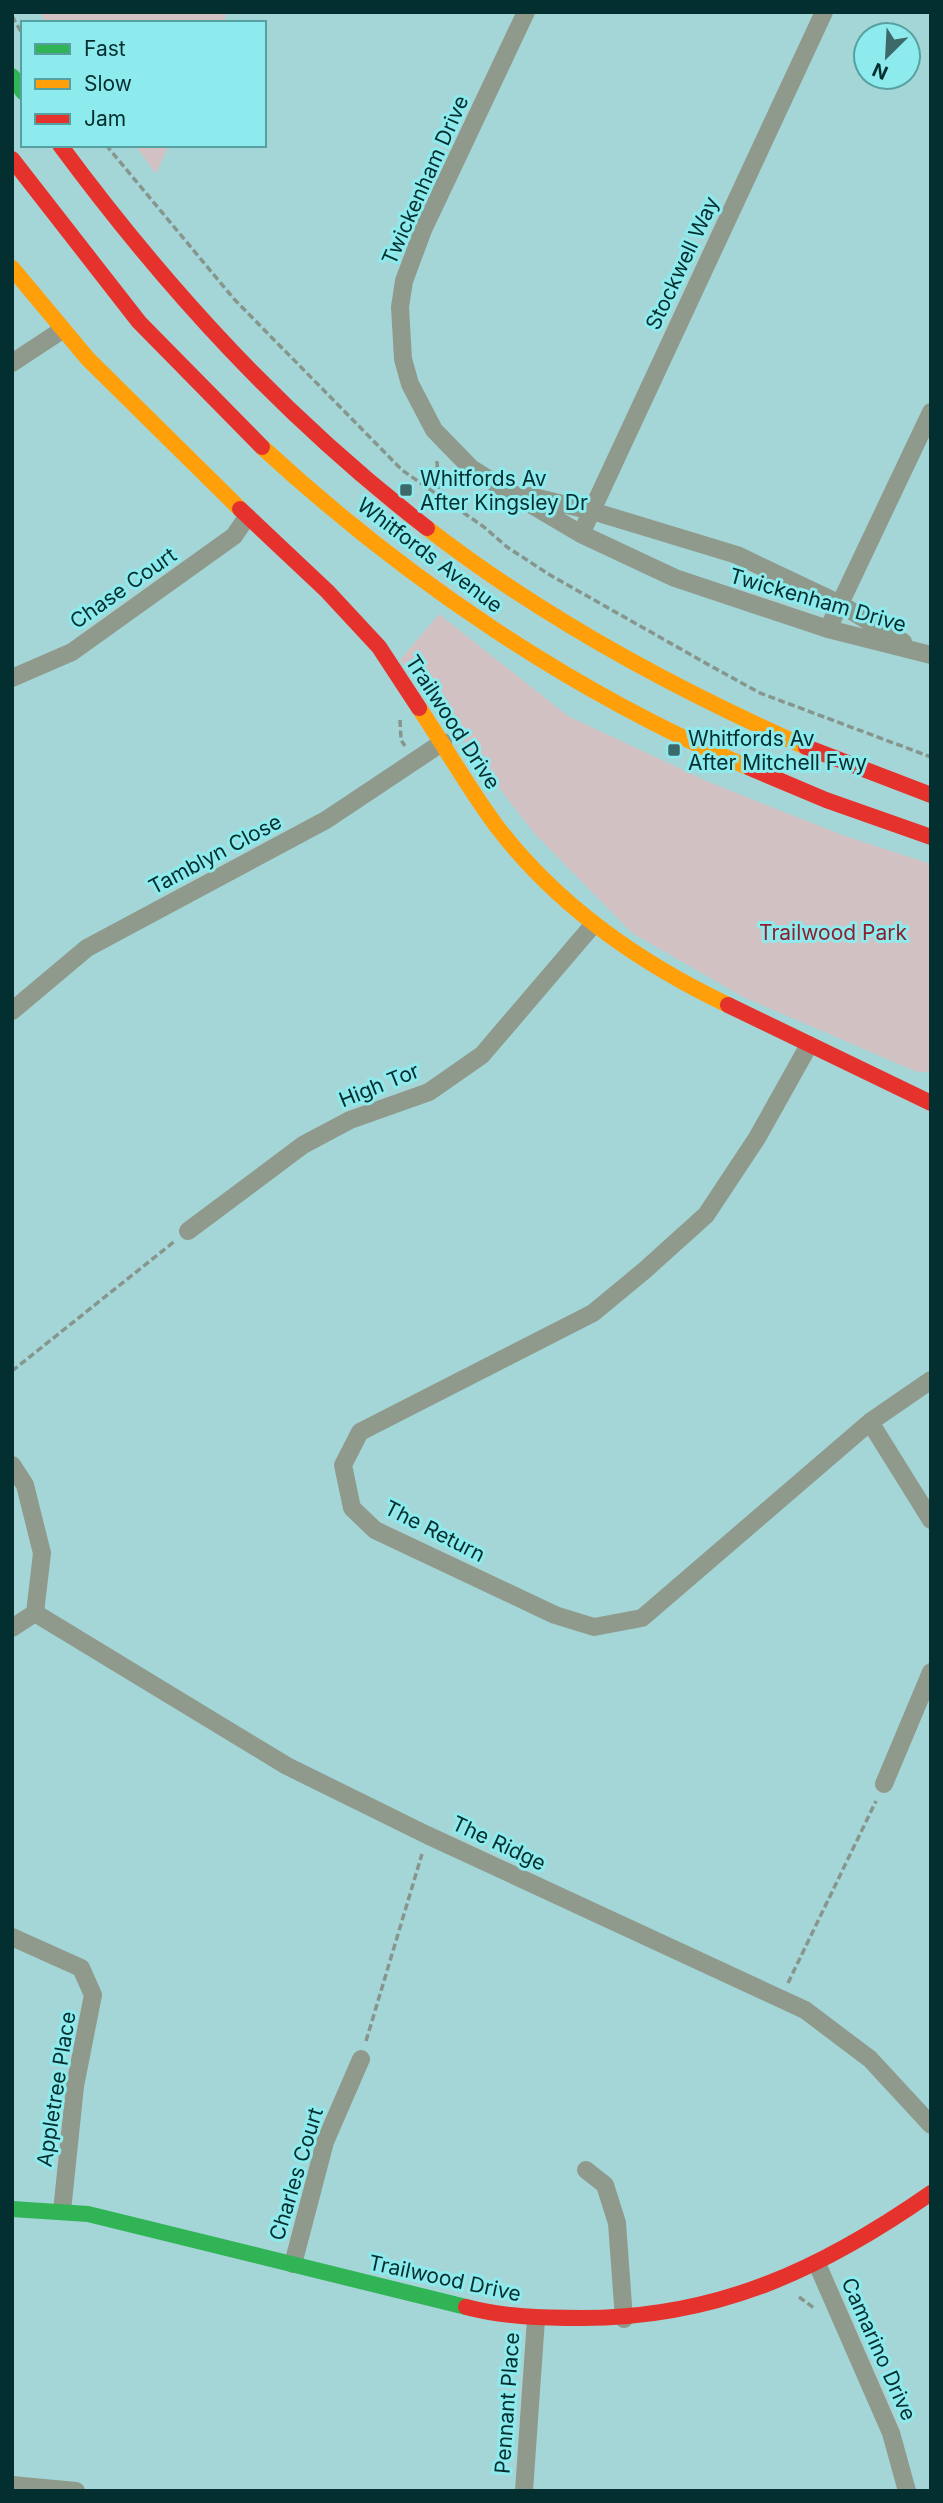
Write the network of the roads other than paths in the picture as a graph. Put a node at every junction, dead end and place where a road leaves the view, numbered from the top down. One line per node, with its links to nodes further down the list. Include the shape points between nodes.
1 (526, 12): 9 (street, Twickenham Drive, via 423,230 404,281 400,307 403,359 415,396 434,430 471,468)
2 (824, 12): 10 (street, Stockwell Way)
3 (61, 147): 18 (main road, Whitfords Avenue, via 119,225 214,336 317,435 431,530 589,638 706,702 820,754)
4 (12, 159): 19 (main road, Whitfords Avenue, via 99,275 183,370 298,480 429,584 553,667 701,746 828,803)
5 (12, 268): 6 (main road, Trailwood Drive)
6 (62, 330): 7 (street); 11 (main road, Trailwood Drive)
7 (12, 363)
8 (931, 412): 13 (street)
9 (517, 493): 10 (street, Twickenham Drive); 12 (street, Twickenham Drive)
10 (592, 511): 12 (street, Stockwell Way); 13 (street, Twickenham Drive, via 737,555)
11 (247, 517): 16 (street, Chase Court, via 234,536 72,652); 17 (main road, Trailwood Drive, via 363,629)
12 (581, 534): 14 (street, Twickenham Drive, via 713,593)
13 (840, 604): 14 (street); 15 (street, Twickenham Drive)
14 (828, 629): 15 (street, Twickenham Drive)
15 (926, 654)
16 (12, 678)
17 (443, 742): 20 (main road, Trailwood Drive, via 499,829); 21 (street, Tamblyn Close, via 326,820 87,948)
18 (931, 795)
19 (931, 838)
20 (593, 925): 22 (main road, Trailwood Drive, via 681,983); 24 (street, High Tor, via 482,1055 429,1092 351,1120 303,1145)
21 (12, 1011)
22 (809, 1045): 23 (main road, Trailwood Drive); 26 (street, The Return, via 757,1138 706,1215 645,1270 593,1313 360,1432 343,1465 352,1508 375,1530 555,1615 594,1627 642,1618)
23 (931, 1103)
24 (188, 1231)
25 (931, 1380): 26 (street, The Return)
26 (870, 1422): 28 (street)
27 (12, 1465): 29 (street, via 25,1485 42,1553)
28 (931, 1520)
29 (35, 1613): 30 (street); 35 (street, The Ridge, via 287,1766 781,1998 850,2040)
30 (12, 1628)
31 (931, 1672): 32 (street)
32 (884, 1784)
33 (12, 1937): 39 (street, Appletree Place, via 81,1968 93,1995 75,2086)
34 (361, 2059): 40 (street, Charles Court, via 326,2142)
35 (931, 2125)
36 (586, 2170): 43 (street, via 605,2185 617,2223)
37 (931, 2193): 41 (main road, Trailwood Drive)
38 (12, 2209): 39 (main road, Trailwood Drive)
39 (62, 2211): 40 (main road, Trailwood Drive)
40 (293, 2264): 42 (main road, Trailwood Drive, via 442,2303)
41 (818, 2266): 43 (main road, Trailwood Drive, via 711,2305); 47 (street, Camarino Drive, via 891,2433)
42 (536, 2319): 43 (main road, Trailwood Drive); 46 (street, Pennant Place)
43 (624, 2319)
44 (12, 2485): 45 (street)
45 (76, 2491)
46 (524, 2491)
47 (906, 2491)

